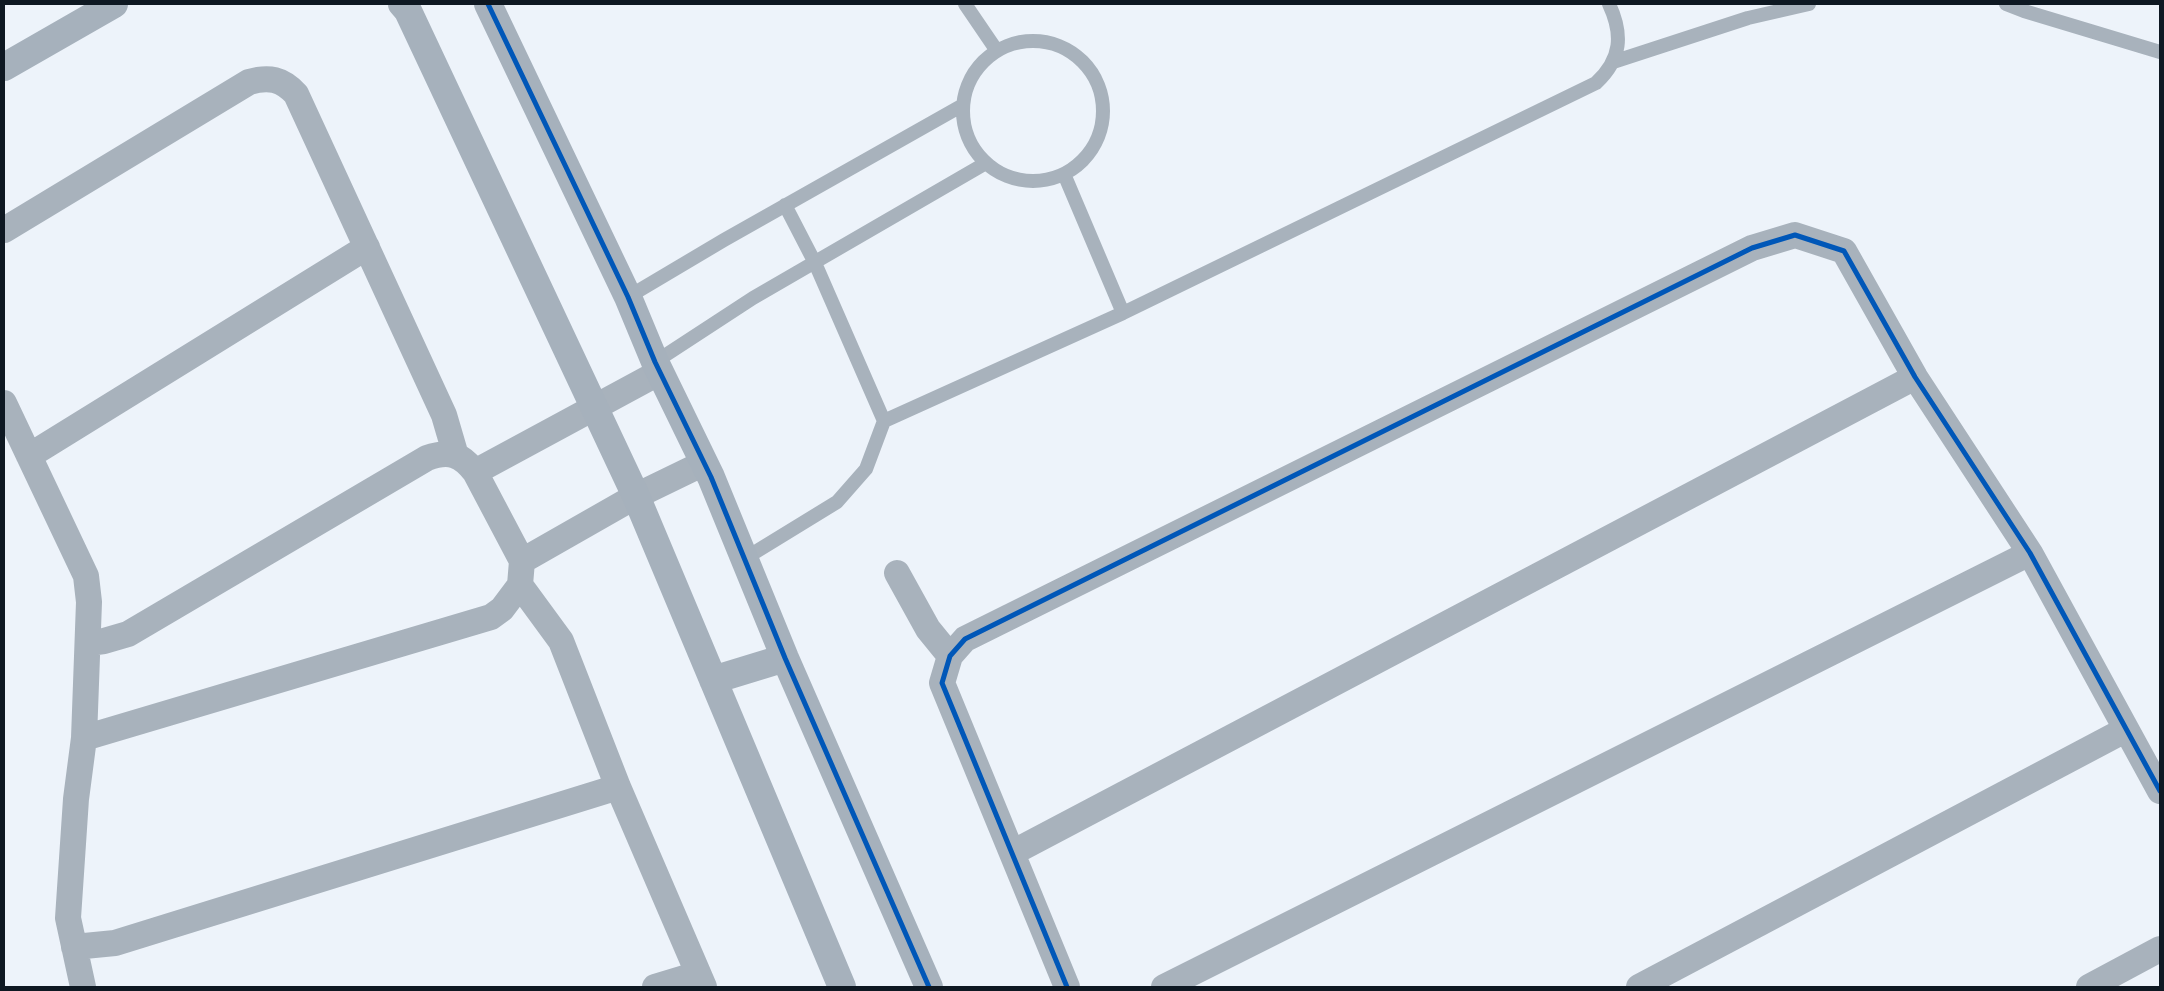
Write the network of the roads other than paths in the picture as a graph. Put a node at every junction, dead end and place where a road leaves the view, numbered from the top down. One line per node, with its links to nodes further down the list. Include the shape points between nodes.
1 (114, 4): 11 (street)
2 (402, 4): 24 (street)
3 (488, 4): 19 (street)
4 (965, 4): 8 (lane)
5 (1609, 4): 10 (lane, via 1618,35)
6 (1809, 4): 10 (lane, via 1748,18)
7 (2006, 4): 9 (lane)
8 (997, 51): 12 (lane, via 980,65 969,84); 14 (lane, via 1018,42 1048,42 1062,46 1082,59 1095,77 1103,98 1099,135 1083,161)
9 (2160, 52)
10 (1613, 62): 20 (lane, via 1596,83)
11 (4, 67)
12 (963, 105): 13 (lane, via 964,126 972,146); 15 (lane)
13 (986, 163): 14 (lane, via 1003,175 1023,180 1044,180); 18 (lane)
14 (1064, 174): 20 (lane)
15 (786, 205): 18 (lane); 19 (lane)
16 (4, 230): 17 (street, via 249,82 274,78 287,84 296,94)
17 (366, 247): 26 (street); 28 (street)
18 (815, 263): 21 (lane, via 753,298); 25 (lane)
19 (628, 297): 21 (street)
20 (1123, 313): 25 (lane)
21 (657, 367): 24 (street); 27 (street)
22 (1915, 377): 30 (street); 35 (street, via 1844,251 1795,235 1752,248 965,639); 42 (street)
23 (4, 403): 26 (street)
24 (595, 407): 28 (street); 29 (street)
25 (884, 421): 31 (lane, via 866,469 837,502)
26 (29, 456): 34 (street, via 86,576)
27 (704, 463): 29 (street); 31 (street)
28 (465, 464): 32 (street); 34 (street, via 446,454 427,458 128,634)
29 (636, 496): 32 (street); 37 (street)
30 (2030, 553): 38 (street); 51 (street)
31 (744, 559): 36 (street)
32 (521, 573): 39 (street, via 502,609 491,617); 40 (street, via 561,640)
33 (897, 573): 35 (street, via 928,629)
34 (88, 643): 39 (street)
35 (950, 656): 42 (street, via 942,682)
36 (785, 658): 37 (street); 49 (street)
37 (713, 680): 48 (street)
38 (2125, 730): 41 (street); 52 (street)
39 (84, 738): 43 (street, via 70,859 68,918)
40 (618, 787): 43 (street, via 115,942); 45 (street)
41 (2160, 791)
42 (1012, 853): 50 (street)
43 (74, 947): 46 (street)
44 (2160, 949): 53 (street)
45 (701, 980): 47 (street)
46 (83, 987)
47 (655, 987)
48 (842, 987)
49 (929, 987)
50 (1067, 987)
51 (1164, 987)
52 (1638, 987)
53 (2089, 987)

